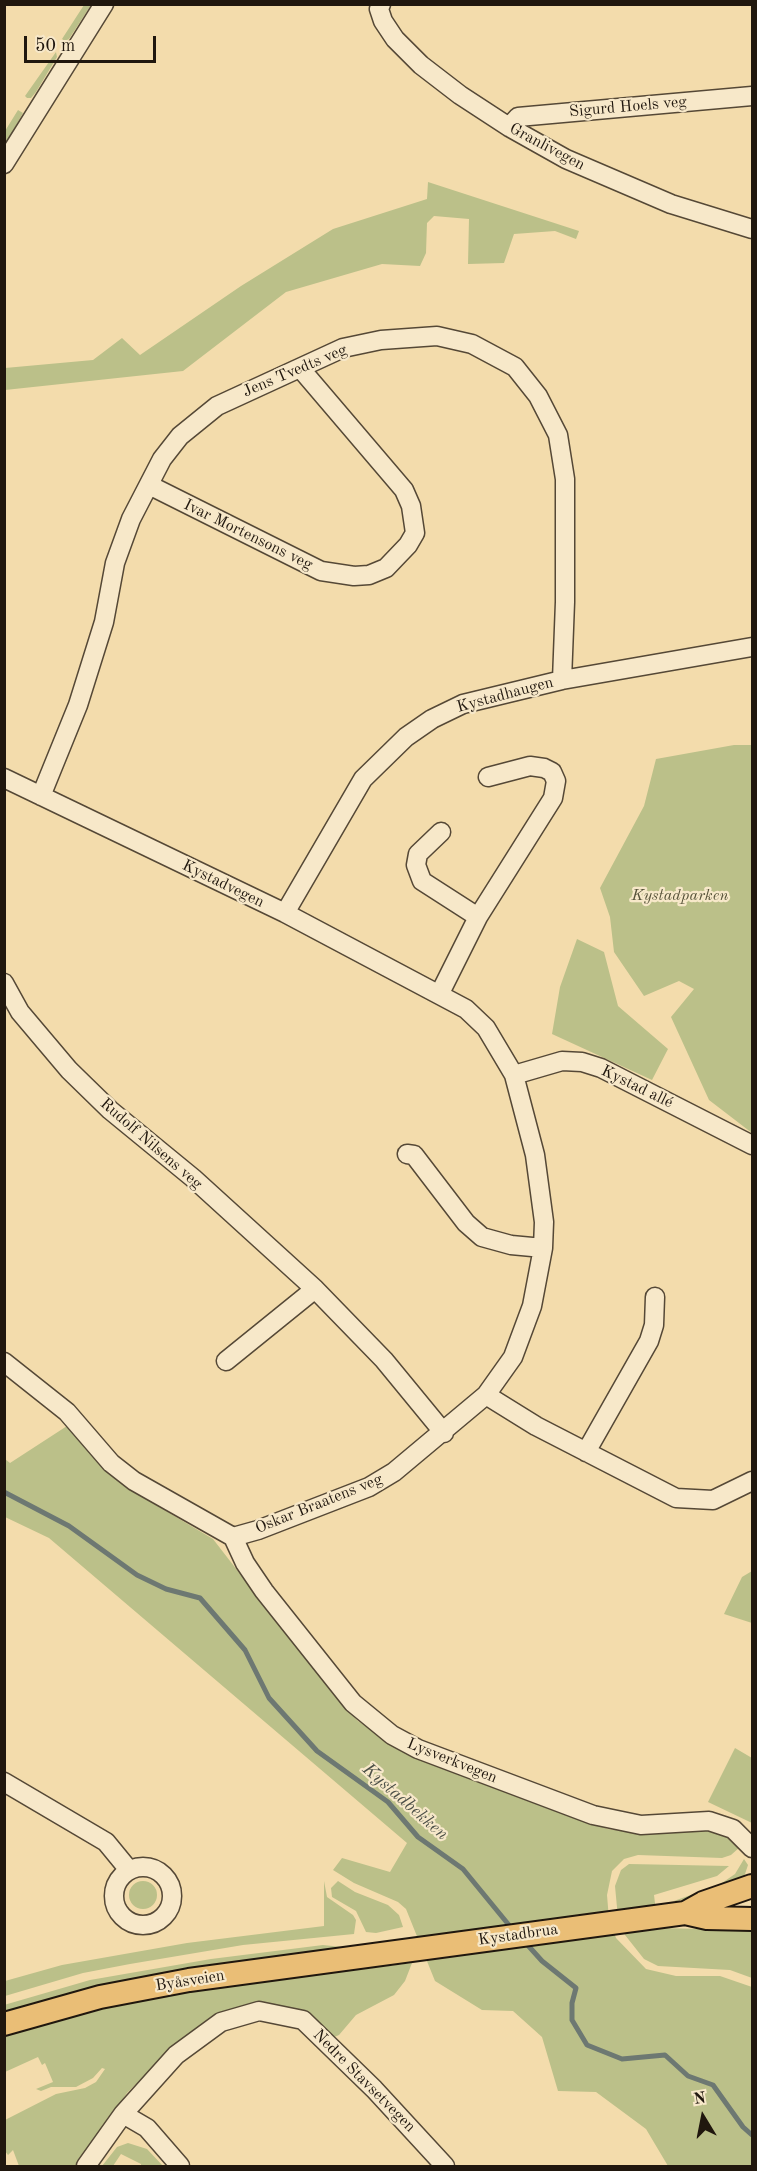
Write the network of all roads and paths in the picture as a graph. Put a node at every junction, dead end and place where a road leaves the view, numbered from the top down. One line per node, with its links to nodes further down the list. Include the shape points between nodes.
1 (104, 4): 5 (street)
2 (377, 6): 4 (street, Granlivegen, via 395,39 421,65)
3 (753, 96): 4 (street, Sigurd Hoels veg, via 518,117)
4 (509, 127): 6 (street, Granlivegen, via 566,159 671,204)
5 (4, 164)
6 (753, 229)
7 (300, 368): 8 (street, Jens Tvedts veg, via 199,418 168,452); 8 (street, Ivar Mortensons veg, via 404,490 411,506 415,533 386,568 354,576 321,571); 10 (street, Jens Tvedts veg, via 343,348 381,340 436,336 472,344 515,367 538,396 558,435 565,479)
8 (148, 485): 13 (street, Jens Tvedts veg, via 115,563 98,643)
9 (753, 647): 10 (street, Kystadhaugen)
10 (562, 680): 15 (street, Kystadhaugen, via 463,704 432,718 406,737 363,779)
11 (488, 777): 16 (street, via 530,766 552,772 556,781 553,798)
12 (4, 778): 13 (street, Kystadvegen)
13 (41, 796): 15 (street, Kystadvegen)
14 (441, 832): 16 (street, via 418,854 416,865 422,881)
15 (285, 913): 18 (street, Kystadvegen)
16 (478, 917): 18 (street)
17 (4, 983): 23 (street, Rudolf Nilsens veg, via 20,1012 69,1070)
18 (440, 993): 19 (street, Kystadvegen, via 466,1009 486,1028)
19 (514, 1075): 20 (street, Kystad allé, via 562,1061 582,1062); 22 (street, Oskar Braatens veg, via 535,1155 544,1222)
20 (753, 1146)
21 (407, 1154): 22 (street, via 414,1155 466,1223 482,1237)
22 (543, 1248): 27 (street, Oskar Braatens veg, via 532,1306 513,1357)
23 (315, 1289): 25 (street); 28 (street, Rudolf Nilsens veg, via 384,1360)
24 (655, 1297): 29 (street, via 649,1341)
25 (226, 1361)
26 (4, 1362): 31 (street, Oskar Braatens veg, via 53,1399 111,1463 134,1481)
27 (486, 1395): 28 (street, Oskar Braatens veg); 29 (street)
28 (444, 1433): 31 (street, Oskar Braatens veg, via 369,1487)
29 (586, 1452): 30 (street, via 658,1490 691,1500 713,1500)
30 (753, 1481)
31 (233, 1537): 33 (street, Lysverkvegen, via 251,1572 346,1694 392,1735 418,1749 593,1815 641,1825 709,1821 734,1829)
32 (4, 1782): 34 (street, via 106,1842)
33 (753, 1848)
34 (129, 1870)
35 (753, 1886): 36 (main road)
36 (685, 1913): 37 (main road, via 706,1918); 38 (main road, Kystadbrua)
37 (753, 1919)
38 (379, 1954): 39 (main road, Byåsveien, via 189,1980 111,1995)
39 (4, 2024)
40 (123, 2114): 41 (street, Nedre Stavsetvegen); 42 (street, via 147,2128); 43 (street, Nedre Stavsetvegen, via 185,2049 221,2022 259,2011 303,2020 374,2088)
41 (86, 2166)
42 (180, 2166)
43 (445, 2166)

